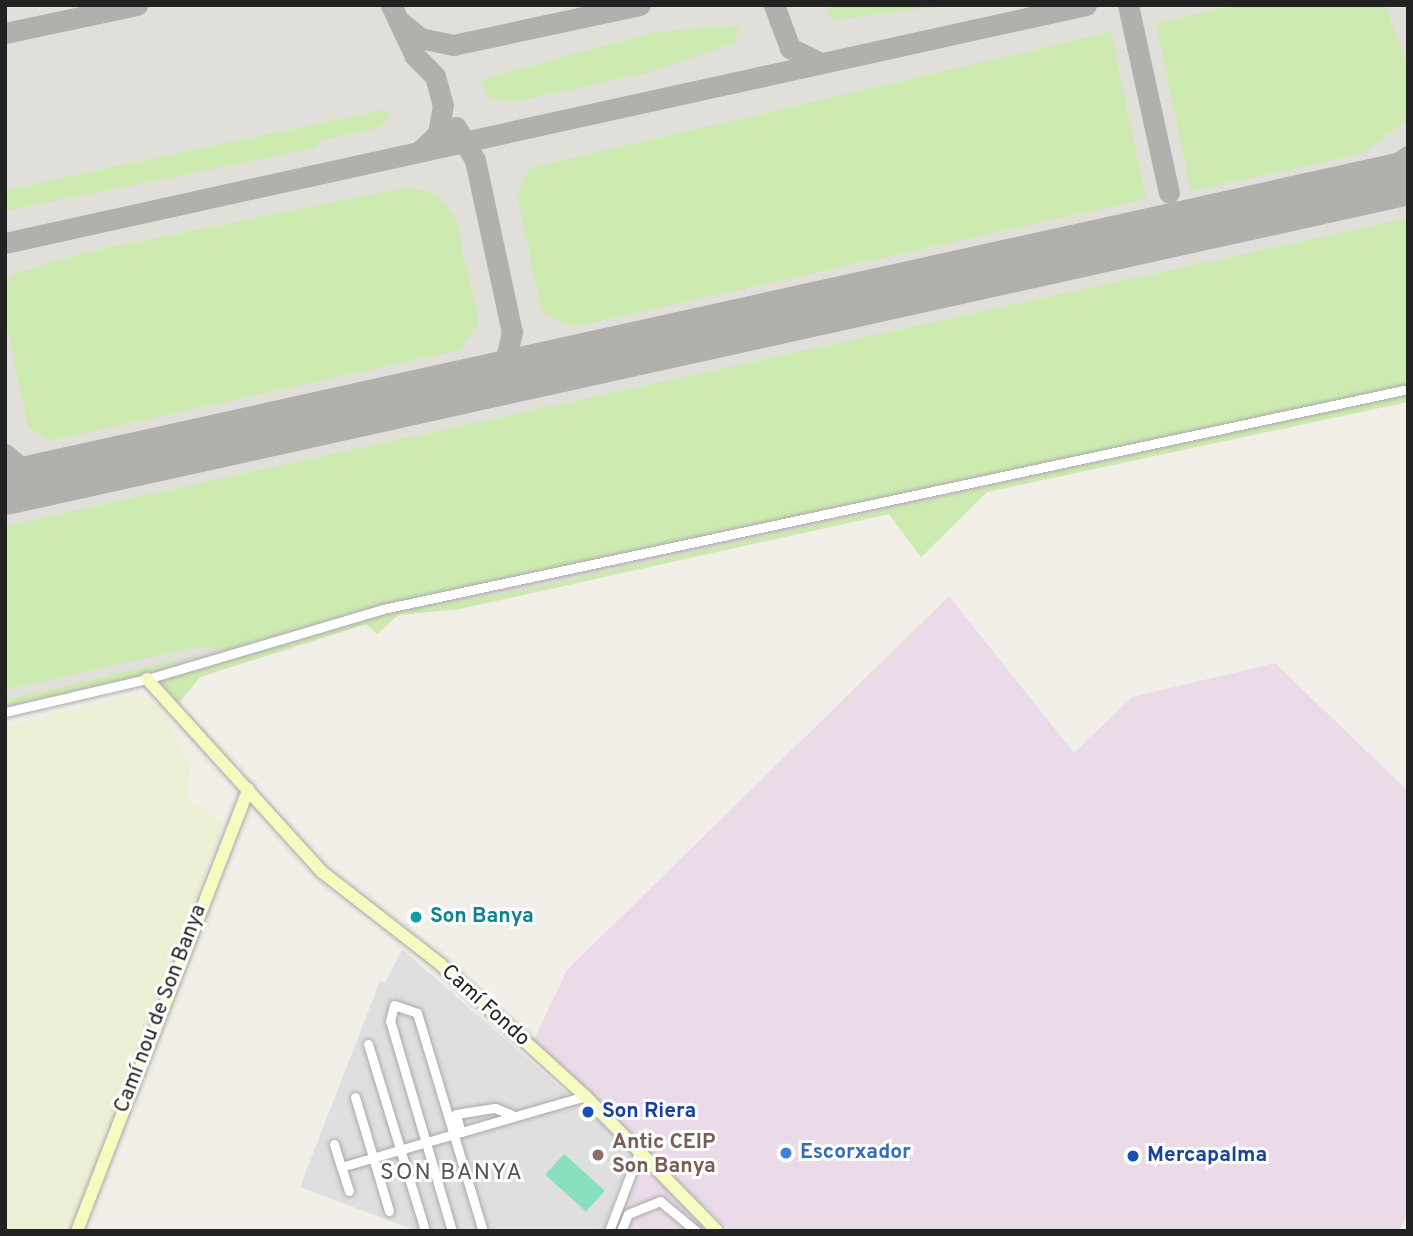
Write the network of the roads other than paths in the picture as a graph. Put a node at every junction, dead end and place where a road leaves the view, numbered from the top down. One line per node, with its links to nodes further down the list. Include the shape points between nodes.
1 (1408, 389): 2 (street, via 383,609)
2 (147, 679): 3 (street); 4 (street, Camí Fondo)
3 (5, 712)
4 (248, 789): 6 (street, Camí Fondo, via 323,872 440,964); 19 (street, Camí nou de Son Banya)
5 (368, 1044): 12 (street)
6 (585, 1096): 8 (street); 13 (street, Camí Fondo)
7 (355, 1097): 14 (street)
8 (512, 1115): 9 (street); 9 (street, via 495,1108 456,1115)
9 (456, 1132): 10 (street); 10 (street, via 417,1013 394,1005 390,1021); 21 (street)
10 (426, 1141): 12 (street); 20 (street)
11 (334, 1144): 15 (street)
12 (400, 1149): 14 (street); 18 (street)
13 (640, 1150): 22 (street); 25 (street, Camí Fondo)
14 (374, 1157): 15 (street); 17 (street)
15 (341, 1167): 16 (street)
16 (349, 1191)
17 (389, 1211)
18 (424, 1227)
19 (77, 1231)
20 (453, 1231)
21 (483, 1231)
22 (609, 1231)
23 (621, 1231): 24 (street, via 628,1214 660,1202)
24 (696, 1231)
25 (717, 1231)

